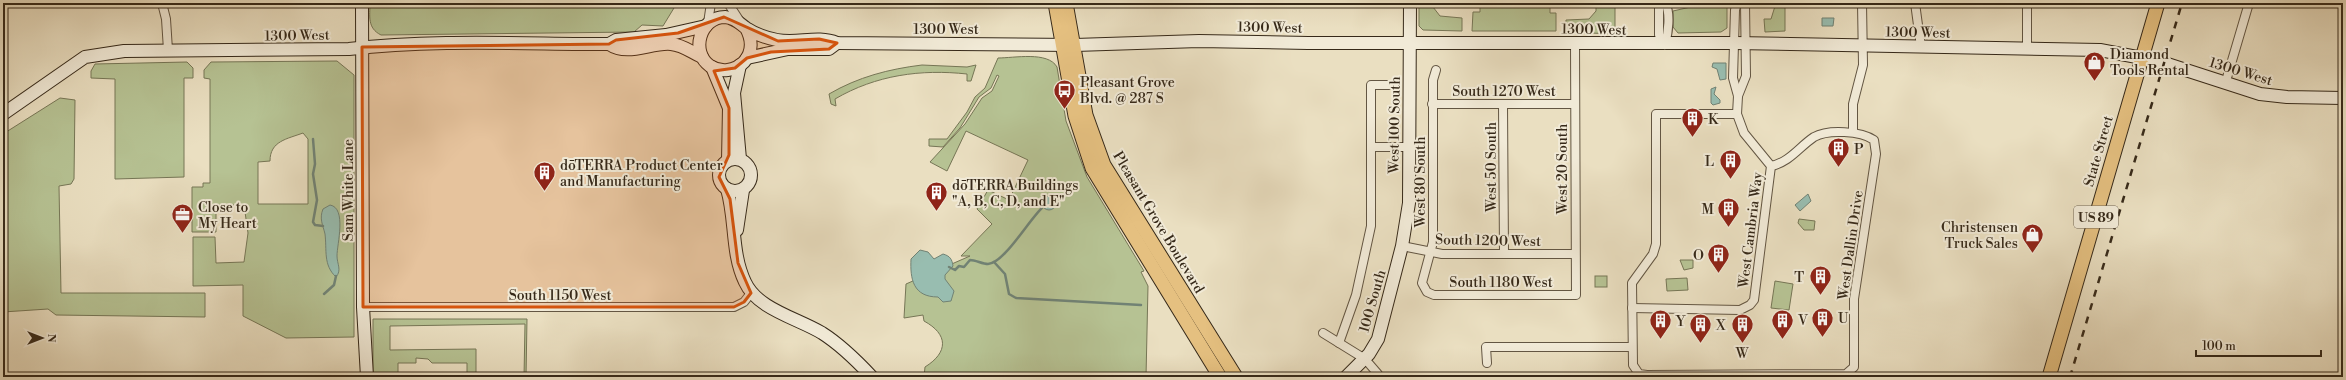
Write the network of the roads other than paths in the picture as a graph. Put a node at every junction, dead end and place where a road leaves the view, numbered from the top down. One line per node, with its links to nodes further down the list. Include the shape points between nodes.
1 (162, 3): 32 (street)
2 (362, 3): 29 (street, Sam White Lane)
3 (711, 3): 19 (street)
4 (728, 3): 20 (street)
5 (1055, 3): 26 (main road, Pleasant Grove Boulevard)
6 (1066, 3): 26 (main road, Pleasant Grove Boulevard)
7 (1410, 3): 22 (street, West 100 South)
8 (1659, 3): 27 (street, via 1659,35)
9 (1665, 3): 27 (street, via 1668,7 1668,34)
10 (1737, 3): 25 (street, via 1735,10)
11 (1745, 3): 25 (street)
12 (1862, 3): 18 (street)
13 (1866, 3): 18 (street)
14 (1915, 3): 30 (street)
15 (2027, 3): 31 (street)
16 (2158, 3): 34 (main road, State Street / US 89)
17 (2249, 3): 38 (street)
18 (1863, 16): 28 (street)
19 (707, 25): 20 (street, via 724,17); 24 (street, via 666,35 616,40); 33 (street, via 699,38)
20 (743, 25): 21 (street, via 778,41 819,39); 35 (street, via 751,43)
21 (837, 43): 26 (street, 1300 West); 35 (street, via 828,49 784,49)
22 (1410, 43): 23 (street, 1300 West); 26 (street, 1300 West, via 1199,41); 49 (street, West 100 South)
23 (1575, 43): 27 (street, 1300 West); 43 (street, West 20 South)
24 (609, 44): 29 (street, 1300 West); 33 (street, via 632,49 663,44 677,45)
25 (1740, 44): 27 (street, 1300 West); 28 (street, 1300 West); 40 (street, West Cambria Way, via 1733,78); 40 (street, West Cambria Way, via 1746,76)
26 (1069, 45): 73 (main road, Pleasant Grove Boulevard, via 1075,116 1092,168); 74 (main road, Pleasant Grove Boulevard, via 1086,115 1104,165)
27 (1665, 45)
28 (1864, 46): 30 (street, 1300 West); 47 (street, via 1862,73 1853,104)
29 (362, 47): 32 (street, 1300 West); 62 (street, Sam White Lane)
30 (1922, 47): 31 (street, 1300 West)
31 (2027, 49): 34 (street, 1300 West, via 2100,50)
32 (168, 50): 45 (street, 1300 West, via 124,51 85,57)
33 (702, 57): 36 (street)
34 (2142, 57): 38 (street, 1300 West); 77 (main road, State Street / US 89)
35 (743, 62): 36 (street, via 724,70); 50 (street, via 734,93)
36 (712, 67): 50 (street, via 729,108)
37 (1436, 70): 42 (street, West 80 South)
38 (2226, 82): 41 (street, 1300 West, via 2273,96)
39 (1389, 85): 48 (street, via 1371,85)
40 (1738, 96): 46 (street, West Cambria Way)
41 (2343, 98)
42 (1432, 104): 44 (street, South 1270 West); 56 (street, West 80 South, via 1433,242)
43 (1575, 104): 44 (street, South 1270 West); 58 (street, West 20 South)
44 (1503, 105): 57 (street, West 50 South)
45 (3, 114)
46 (1737, 114): 51 (street, West Cambria Way, via 1744,133); 63 (street, via 1656,114 1656,244 1653,254 1632,283)
47 (1853, 132): 51 (street, via 1815,136 1781,164); 70 (street, West Dallin Drive, via 1874,140 1876,154 1854,299 1854,367 1846,374)
48 (1371, 147): 49 (street); 65 (street, via 1371,226 1356,295)
49 (1409, 147): 55 (street, West 100 South, via 1409,203)
50 (734, 160): 52 (street, via 722,165 719,172 720,181); 53 (street, via 745,162 751,171 750,182)
51 (1772, 166): 63 (street, West Cambria Way, via 1756,293 1750,305 1740,310)
52 (726, 189): 53 (street, via 735,192); 54 (street)
53 (743, 190): 54 (street)
54 (736, 245): 60 (street, via 738,263)
55 (1402, 246): 56 (street, South 1200 West); 67 (street, 100 South, via 1382,329)
56 (1430, 253): 57 (street, South 1200 West); 59 (street, West 80 South, via 1422,284)
57 (1504, 254): 58 (street, South 1200 West)
58 (1575, 254): 61 (street, West 20 South)
59 (1427, 292): 61 (street, South 1180 West, via 1434,295)
60 (751, 293): 62 (street, South 1150 West, via 744,302 734,307); 72 (street, via 822,334 851,355)
61 (1576, 295)
62 (364, 307): 71 (street, Sam White Lane)
63 (1632, 308): 66 (street)
64 (1323, 333): 65 (street)
65 (1339, 343): 67 (street)
66 (1632, 347): 68 (street, via 1486,347); 69 (street, via 1633,364 1639,374)
67 (1365, 359): 75 (street, 100 South); 76 (street)
68 (1486, 363)
69 (1705, 376): 70 (street)
70 (1799, 376)
71 (367, 377)
72 (872, 377)
73 (1220, 377)
74 (1236, 377)
75 (1346, 377)
76 (1378, 377)
77 (2049, 377)

